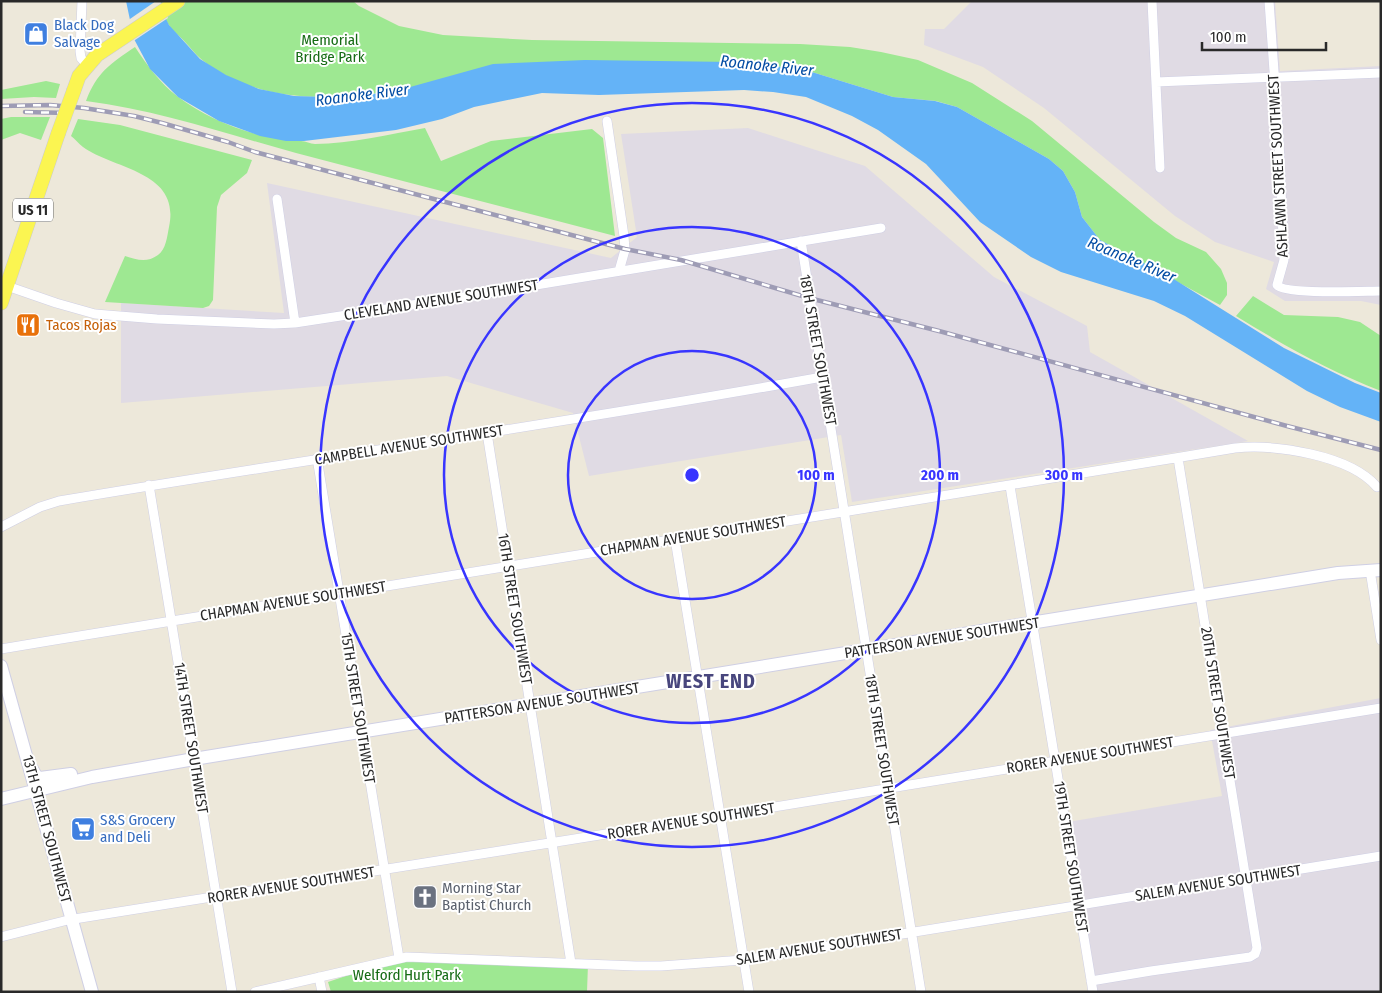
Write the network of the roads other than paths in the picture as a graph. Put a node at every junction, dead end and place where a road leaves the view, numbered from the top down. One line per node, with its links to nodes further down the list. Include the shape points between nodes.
1 (82, 1): 5 (street, via 80,51)
2 (178, 1): 5 (main road, US 11)
3 (1152, 1): 8 (street)
4 (1269, 1): 7 (street, ASHLAWN STREET SOUTHWEST)
5 (87, 65): 15 (main road, US 11, bridge, via 79,76)
6 (1381, 73): 7 (street)
7 (1274, 78): 8 (street); 16 (street, ASHLAWN STREET SOUTHWEST, via 1284,260 1277,285 1281,289 1330,292)
8 (1156, 82): 10 (street)
9 (607, 121): 14 (street, via 624,236)
10 (1160, 168)
11 (277, 199): 18 (street)
12 (881, 228): 13 (street, CLEVELAND AVENUE SOUTHWEST)
13 (801, 241): 14 (street, CLEVELAND AVENUE SOUTHWEST); 19 (street, 18TH STREET SOUTHWEST)
14 (620, 271): 18 (street, CLEVELAND AVENUE SOUTHWEST)
15 (4, 285): 17 (main road, US 11); 18 (street, CLEVELAND AVENUE SOUTHWEST, via 95,314 167,320)
16 (1381, 291)
17 (1, 303)
18 (296, 323)
19 (822, 377): 20 (street, CAMPBELL AVENUE SOUTHWEST); 26 (street, 18TH STREET SOUTHWEST)
20 (487, 433): 21 (street, CAMPBELL AVENUE SOUTHWEST); 29 (street, 16TH STREET SOUTHWEST)
21 (318, 458): 23 (street, CAMPBELL AVENUE SOUTHWEST); 31 (street, 15TH STREET SOUTHWEST)
22 (1178, 458): 24 (street, CHAPMAN AVENUE SOUTHWEST); 25 (street, CHAPMAN AVENUE SOUTHWEST, via 1253,446 1285,448 1353,468); 32 (street, 20TH STREET SOUTHWEST)
23 (150, 485): 27 (street, CAMPBELL AVENUE SOUTHWEST, via 53,502); 33 (street, 14TH STREET SOUTHWEST)
24 (1010, 486): 26 (street, CHAPMAN AVENUE SOUTHWEST); 34 (street, 19TH STREET SOUTHWEST)
25 (1377, 487)
26 (844, 512): 28 (street, CHAPMAN AVENUE SOUTHWEST); 37 (street, 18TH STREET SOUTHWEST)
27 (1, 527)
28 (675, 539): 29 (street, CHAPMAN AVENUE SOUTHWEST); 39 (street)
29 (508, 566): 31 (street, CHAPMAN AVENUE SOUTHWEST); 40 (street, 16TH STREET SOUTHWEST)
30 (1375, 570): 32 (main road, PATTERSON AVENUE SOUTHWEST); 35 (street)
31 (340, 593): 33 (street, CHAPMAN AVENUE SOUTHWEST); 42 (street, 15TH STREET SOUTHWEST)
32 (1202, 596): 34 (main road, PATTERSON AVENUE SOUTHWEST); 43 (street, 20TH STREET SOUTHWEST)
33 (172, 620): 36 (street, CHAPMAN AVENUE SOUTHWEST); 44 (street, 14TH STREET SOUTHWEST)
34 (1034, 623): 37 (main road, PATTERSON AVENUE SOUTHWEST); 45 (street, 19TH STREET SOUTHWEST)
35 (1381, 640)
36 (1, 649)
37 (866, 650): 39 (main road, PATTERSON AVENUE SOUTHWEST); 48 (street, 18TH STREET SOUTHWEST)
38 (1, 666): 46 (main road, 13TH STREET SOUTHWEST)
39 (698, 678): 40 (main road, PATTERSON AVENUE SOUTHWEST); 51 (street)
40 (530, 705): 42 (main road, PATTERSON AVENUE SOUTHWEST); 52 (street, 16TH STREET SOUTHWEST)
41 (1381, 708): 43 (street, RORER AVENUE SOUTHWEST)
42 (362, 732): 44 (main road, PATTERSON AVENUE SOUTHWEST); 54 (street, 15TH STREET SOUTHWEST)
43 (1223, 734): 45 (street, RORER AVENUE SOUTHWEST); 55 (street, 20TH STREET SOUTHWEST)
44 (194, 759): 47 (main road, PATTERSON AVENUE SOUTHWEST); 56 (street, 14TH STREET SOUTHWEST)
45 (1056, 761): 48 (street, RORER AVENUE SOUTHWEST); 57 (street, 19TH STREET SOUTHWEST)
46 (29, 762): 47 (main road, via 40,778 84,772); 49 (main road, 13TH STREET SOUTHWEST)
47 (101, 775): 49 (main road, PATTERSON AVENUE SOUTHWEST)
48 (888, 788): 51 (street, RORER AVENUE SOUTHWEST); 59 (street, 18TH STREET SOUTHWEST)
49 (36, 790): 50 (main road, PATTERSON AVENUE SOUTHWEST); 58 (main road, 13TH STREET SOUTHWEST)
50 (1, 799)
51 (720, 816): 52 (street, RORER AVENUE SOUTHWEST); 62 (street)
52 (552, 843): 54 (street, RORER AVENUE SOUTHWEST); 63 (street, 16TH STREET SOUTHWEST)
53 (1381, 856): 55 (street, SALEM AVENUE SOUTHWEST)
54 (385, 870): 56 (street, RORER AVENUE SOUTHWEST); 61 (street, 15TH STREET SOUTHWEST)
55 (1246, 878): 57 (street, SALEM AVENUE SOUTHWEST); 65 (street, 20TH STREET SOUTHWEST, via 1257,948 1255,954)
56 (216, 897): 58 (street, RORER AVENUE SOUTHWEST); 67 (street, 14TH STREET SOUTHWEST)
57 (1080, 906): 59 (street, SALEM AVENUE SOUTHWEST); 65 (street, 19TH STREET SOUTHWEST)
58 (72, 920): 60 (street, RORER AVENUE SOUTHWEST); 66 (main road, 13TH STREET SOUTHWEST)
59 (911, 933): 62 (street, SALEM AVENUE SOUTHWEST); 71 (street, 18TH STREET SOUTHWEST)
60 (1, 937)
61 (399, 958): 63 (street, SALEM AVENUE SOUTHWEST); 64 (street, SALEM AVENUE SOUTHWEST)
62 (743, 960): 63 (street, SALEM AVENUE SOUTHWEST, via 661,966); 70 (street)
63 (571, 963)
64 (319, 977): 68 (street, SALEM AVENUE SOUTHWEST); 69 (street)
65 (1091, 981): 72 (street, 19TH STREET SOUTHWEST)
66 (92, 992)
67 (232, 992)
68 (254, 992)
69 (322, 992)
70 (749, 992)
71 (921, 992)
72 (1093, 992)

